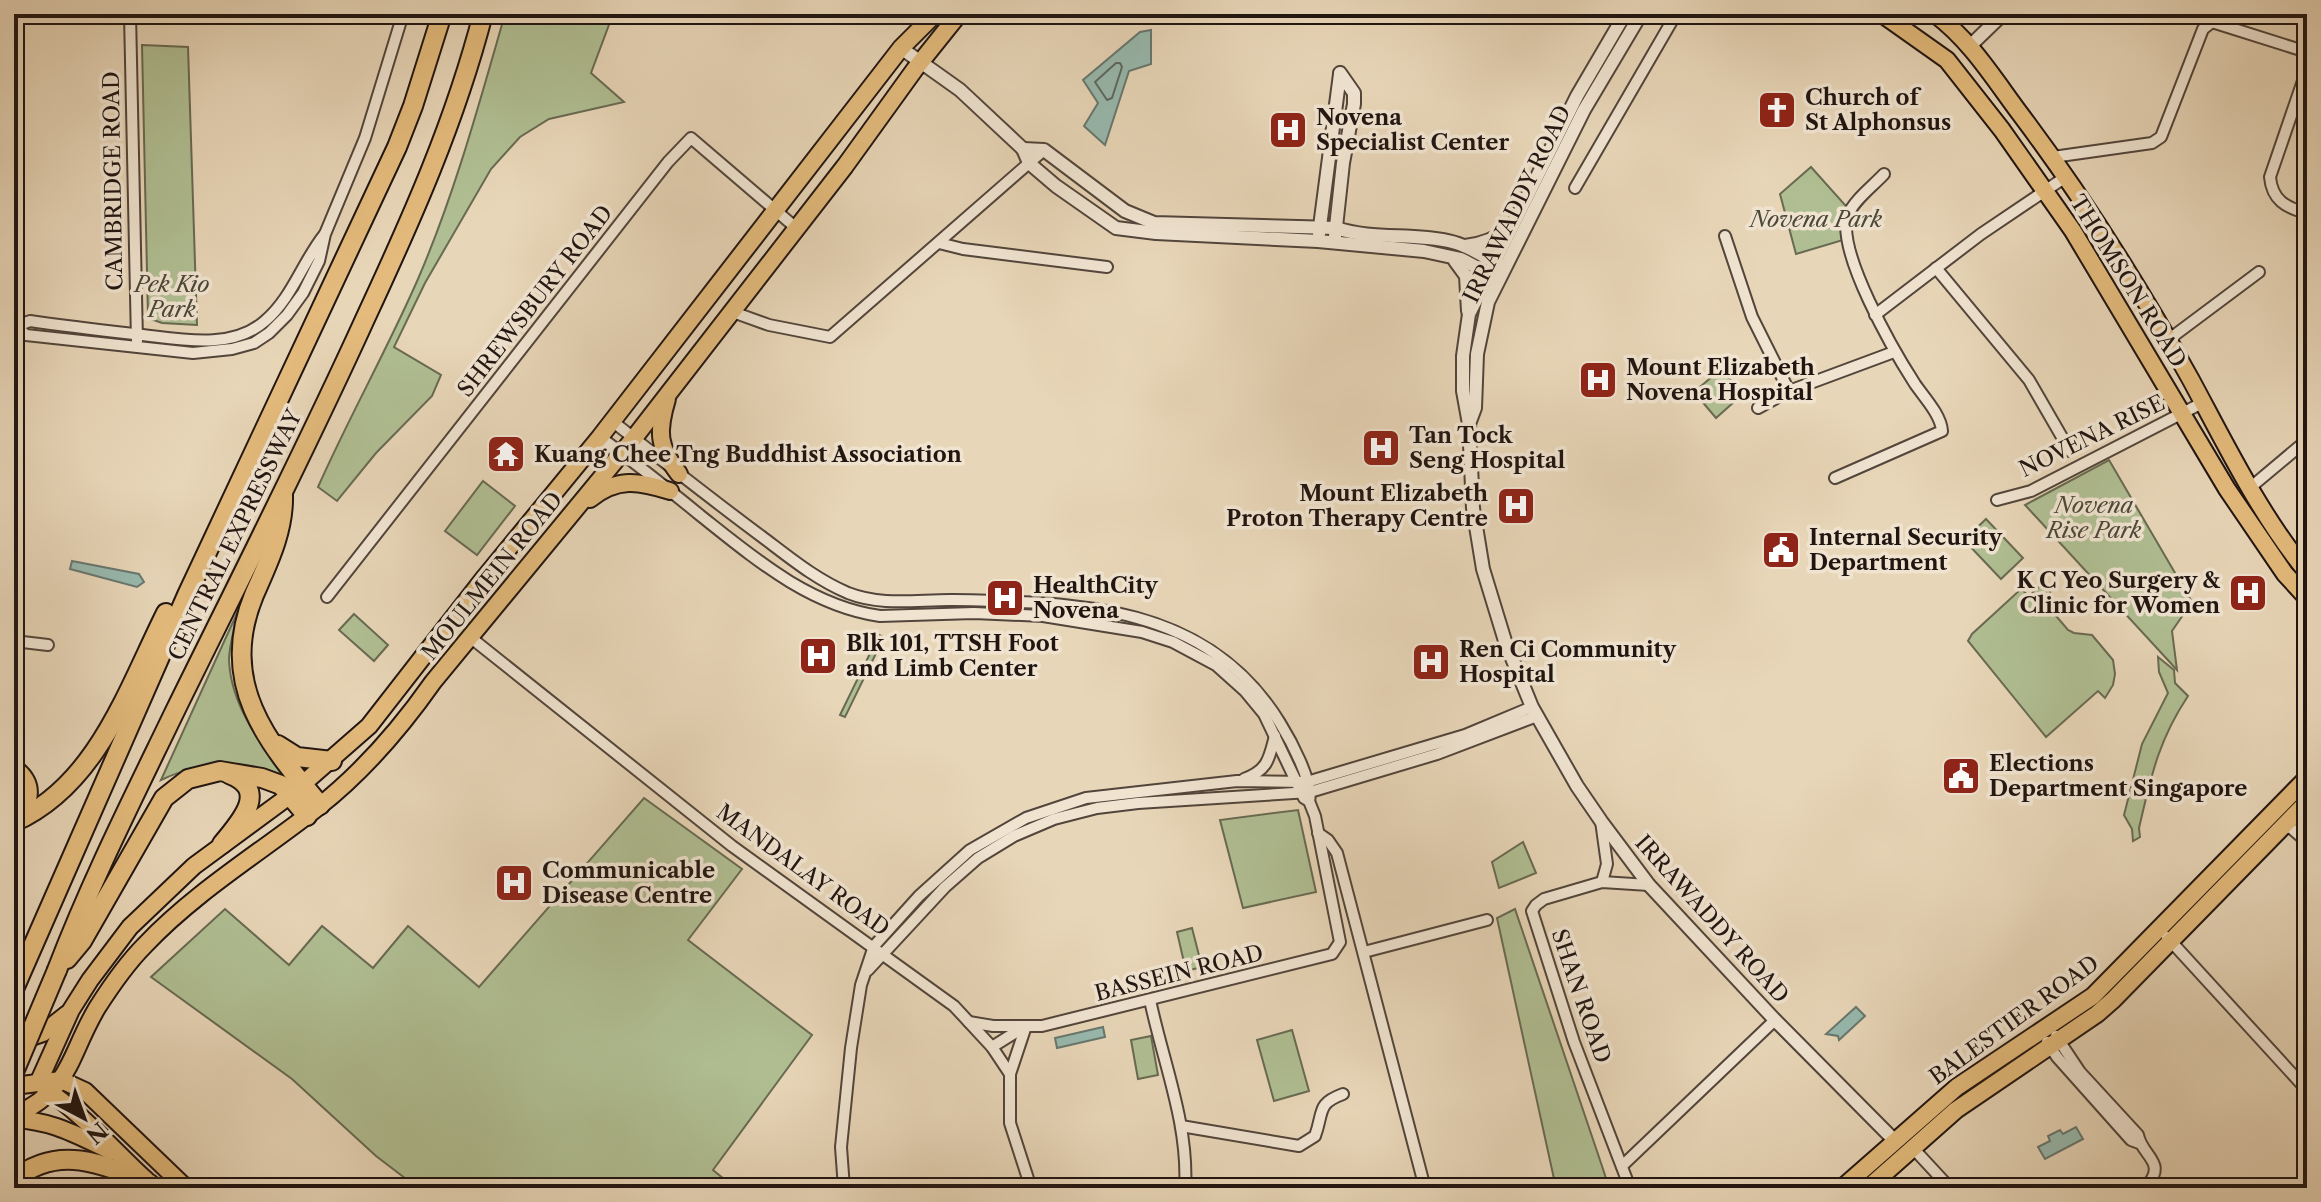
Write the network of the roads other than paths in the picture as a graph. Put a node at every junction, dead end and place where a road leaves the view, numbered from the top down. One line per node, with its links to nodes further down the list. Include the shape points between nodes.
1 (130, 14): 47 (street, CAMBRIDGE ROAD)
2 (403, 14): 32 (street, via 365,138)
3 (442, 14): 71 (highway, CENTRAL EXPRESSWAY, via 397,147)
4 (483, 14): 69 (highway, CENTRAL EXPRESSWAY, via 435,166)
5 (935, 14): 14 (main road, MOULMEIN ROAD)
6 (959, 14): 16 (main road, MOULMEIN ROAD)
7 (1625, 14): 28 (street, IRRAWADDY ROAD, via 1577,96)
8 (1641, 14): 41 (street, IRRAWADDY ROAD)
9 (1676, 14): 24 (street)
10 (1882, 14): 25 (main road, THOMSON ROAD, via 1947,60)
11 (1935, 14): 13 (main road, THOMSON ROAD)
12 (2003, 14): 13 (street)
13 (1971, 45): 20 (main road, THOMSON ROAD)
14 (901, 48): 16 (street); 26 (main road, MOULMEIN ROAD)
15 (2307, 52): 20 (street, via 2212,22 2203,29 2161,137 2152,143)
16 (918, 65): 18 (street, via 962,94); 29 (main road, MOULMEIN ROAD)
17 (2307, 69): 27 (street, via 2270,177 2271,189 2288,209)
18 (1023, 149): 19 (street); 21 (street)
19 (1044, 150): 21 (street); 30 (street, via 1125,211 1154,223)
20 (2053, 157): 23 (main road, THOMSON ROAD)
21 (1029, 163): 34 (street, via 1116,228); 35 (street)
22 (1884, 174): 45 (street, via 1849,211 1847,221)
23 (2067, 176): 25 (street); 48 (main road, THOMSON ROAD)
24 (1575, 188)
25 (2046, 192): 40 (street); 54 (main road, THOMSON ROAD)
26 (774, 209): 29 (street, SHREWSBURY ROAD); 58 (main road, MOULMEIN ROAD); 74 (street, SHREWSBURY ROAD, via 691,138)
27 (2307, 213)
28 (1513, 226): 37 (street, via 1482,244); 41 (street, IRRAWADDY ROAD)
29 (795, 227): 43 (main road, MOULMEIN ROAD)
30 (1320, 227): 31 (street); 31 (street, via 1340,73 1354,93); 34 (street)
31 (1336, 228): 36 (street); 37 (street, via 1357,235)
32 (325, 234): 47 (street, via 277,309 248,332 192,341); 49 (street, via 303,293 254,343 193,353)
33 (1725, 236): 53 (street, via 1752,317)
34 (1318, 241): 36 (street)
35 (939, 243): 39 (street); 43 (street, via 830,337)
36 (1335, 243): 38 (street)
37 (1464, 246): 41 (street)
38 (1448, 254): 41 (street); 44 (street, via 1465,272)
39 (1107, 267)
40 (1936, 268): 45 (street); 63 (street, via 2029,380)
41 (1496, 271): 44 (street, IRRAWADDY ROAD); 59 (street, IRRAWADDY ROAD, via 1481,328)
42 (2259, 272): 48 (street, THOMSON ROAD)
43 (730, 311): 52 (main road, MOULMEIN ROAD)
44 (1469, 314): 59 (street, IRRAWADDY ROAD, via 1463,373)
45 (1875, 315): 50 (street)
46 (16, 327): 47 (street, via 30,321); 49 (street, via 26,335)
47 (136, 334): 49 (street, CAMBRIDGE ROAD)
48 (2168, 340): 51 (main road, THOMSON ROAD)
49 (137, 347)
50 (1894, 352): 53 (street); 66 (street, via 1942,431)
51 (2190, 379): 54 (main road); 55 (main road, THOMSON ROAD)
52 (670, 389): 61 (main road, MOULMEIN ROAD); 65 (main road, via 661,440 664,455)
53 (1789, 391): 56 (street)
54 (2170, 392): 57 (main road, THOMSON ROAD)
55 (2202, 403): 57 (street, NOVENA RISE); 67 (main road, THOMSON ROAD)
56 (1758, 408)
57 (2181, 415): 70 (street, NOVENA RISE, via 2031,491); 75 (main road, THOMSON ROAD, via 2253,529)
58 (612, 421): 60 (main road, MOULMEIN ROAD); 61 (street)
59 (1469, 424): 79 (street, IRRAWADDY ROAD, via 1472,499 1483,569)
60 (600, 437): 64 (street); 82 (main road, MOULMEIN ROAD, via 369,726)
61 (634, 438): 64 (main road, MOULMEIN ROAD); 65 (street)
62 (2307, 440): 67 (street)
63 (2070, 451)
64 (621, 453): 68 (street); 72 (main road, MOULMEIN ROAD)
65 (679, 474): 88 (street, via 806,570 850,594 883,602 1045,602 1142,619 1200,643 1223,658 1272,709 1289,737)
66 (1835, 478)
67 (2251, 487): 73 (main road, THOMSON ROAD)
68 (670, 491): 72 (main road, via 618,483); 80 (street, via 775,572 843,609 894,617 1043,616 1173,642 1226,673 1264,714)
69 (283, 492): 81 (highway, via 283,518 250,606 240,659 254,715); 103 (highway, CENTRAL EXPRESSWAY, via 129,806)
70 (1997, 500)
71 (226, 510): 91 (highway, via 212,523 86,765 33,814); 104 (highway, CENTRAL EXPRESSWAY)
72 (570, 515): 76 (main road, MOULMEIN ROAD)
73 (2307, 572)
74 (327, 597)
75 (2307, 598)
76 (470, 637): 90 (main road, MOULMEIN ROAD, via 386,744); 101 (street, MANDALAY ROAD, via 732,846)
77 (14, 641): 78 (street)
78 (48, 645)
79 (1534, 711): 88 (street); 92 (street, IRRAWADDY ROAD)
80 (1275, 736): 86 (street, via 1266,764 1257,774); 88 (street)
81 (269, 739): 82 (highway, via 297,757); 87 (highway)
82 (332, 761): 87 (main road, MOULMEIN ROAD)
83 (14, 769): 91 (highway, via 28,785 29,798)
84 (220, 771): 87 (highway); 96 (highway, via 250,793 244,817); 103 (highway, via 188,779 164,798 82,941)
85 (2307, 778): 100 (main road, BALESTIER ROAD)
86 (1237, 781): 88 (street); 101 (street, via 1086,798 1026,818 956,862 919,896)
87 (296, 790): 90 (highway); 96 (main road, MOULMEIN ROAD)
88 (1305, 790): 94 (street); 101 (street, via 1138,803 1054,819 978,858)
89 (2307, 802): 93 (main road, BALESTIER ROAD)
90 (313, 811): 116 (main road, MOULMEIN ROAD, via 146,944)
91 (14, 820)
92 (1601, 821): 97 (street, via 1607,864); 98 (street, IRRAWADDY ROAD)
93 (2282, 827): 95 (street); 100 (main road, BALESTIER ROAD)
94 (1318, 833): 102 (street, via 1337,853); 105 (street, BASSEIN ROAD, via 1340,942 1332,954)
95 (2307, 842)
96 (222, 844): 106 (main road, MOULMEIN ROAD, via 130,927)
97 (1602, 882): 98 (street, SHAN ROAD); 126 (street, SHAN ROAD, via 1544,899 1532,917)
98 (1649, 885): 107 (street, IRRAWADDY ROAD)
99 (1487, 920): 102 (street)
100 (2166, 936): 110 (main road, BALESTIER ROAD); 112 (main road, BALESTIER ROAD, via 2097,1014); 118 (street)
101 (878, 949): 108 (street, MANDALAY ROAD); 130 (street, via 864,975 851,1048 841,1147)
102 (1364, 952): 133 (street)
103 (57, 970): 114 (highway, CENTRAL EXPRESSWAY, bridge)
104 (14, 989)
105 (1150, 1000): 109 (street, BASSEIN ROAD); 121 (street)
106 (71, 1010): 111 (main road, via 43,1033); 116 (main road, MOULMEIN ROAD)
107 (1775, 1020): 122 (street, IRRAWADDY ROAD); 126 (street)
108 (969, 1022): 109 (street, BASSEIN ROAD); 113 (street, MANDALAY ROAD)
109 (1026, 1026): 113 (street, BASSEIN ROAD); 115 (street)
110 (2044, 1028): 112 (street); 122 (main road, BALESTIER ROAD, via 1957,1087)
111 (14, 1043)
112 (2054, 1043): 123 (main road, BALESTIER ROAD); 138 (street, via 2138,1135 2155,1168)
113 (992, 1047): 115 (street, MANDALAY ROAD)
114 (14, 1072)
115 (1010, 1074): 131 (street, via 1010,1123)
116 (50, 1085): 117 (main road); 120 (main road); 124 (main road, via 85,1091); 125 (main road)
117 (14, 1086)
118 (2307, 1090)
119 (1343, 1094): 121 (street, via 1322,1106 1315,1136 1299,1146)
120 (14, 1117): 125 (main road, via 57,1126)
121 (1181, 1126): 132 (street)
122 (1894, 1140): 135 (main road, BALESTIER ROAD)
123 (1912, 1147): 136 (main road, BALESTIER ROAD); 137 (street)
124 (150, 1152): 128 (main road, via 140,1162); 129 (main road)
125 (116, 1154): 128 (main road)
126 (1622, 1166): 134 (street, SHAN ROAD)
127 (14, 1180): 128 (highway, via 30,1166 69,1158)
128 (147, 1181)
129 (186, 1188)
130 (844, 1188)
131 (1031, 1188)
132 (1185, 1188)
133 (1425, 1188)
134 (1630, 1188)
135 (1842, 1188)
136 (1868, 1188)
137 (1950, 1188)
138 (2145, 1188)

